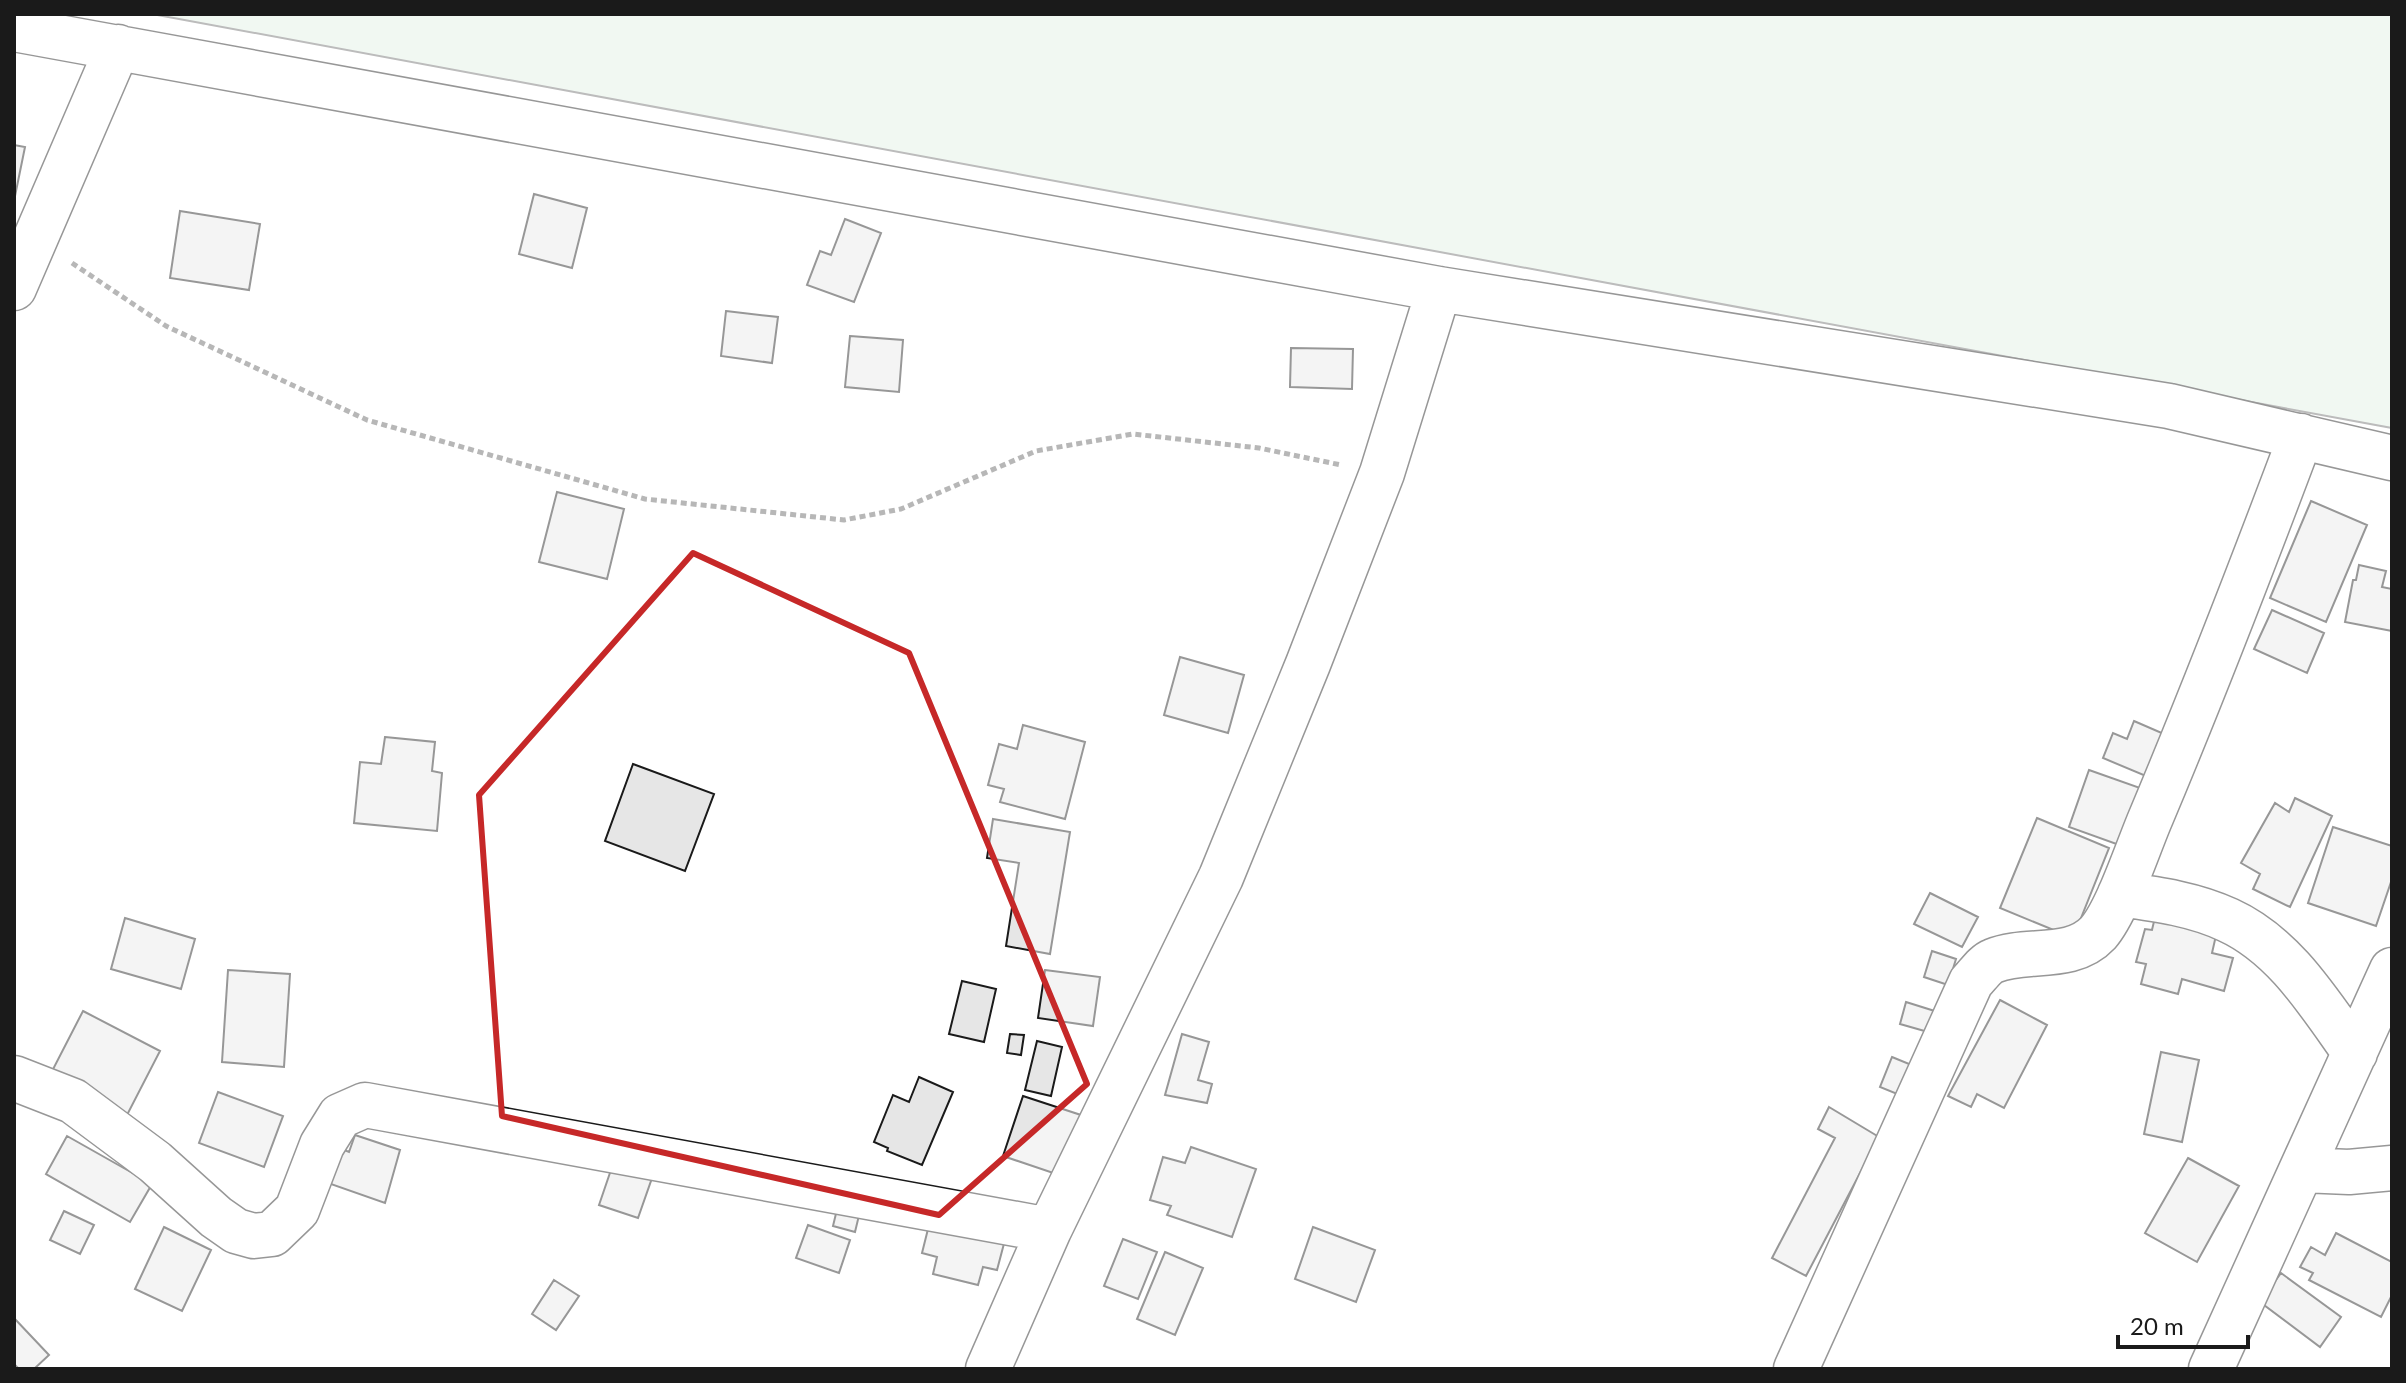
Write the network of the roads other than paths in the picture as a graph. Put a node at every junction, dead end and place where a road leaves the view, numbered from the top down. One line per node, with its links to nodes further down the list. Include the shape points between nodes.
1 (14, 29): 2 (street)
2 (118, 47): 3 (street); 4 (street)
3 (14, 288)
4 (1439, 289): 5 (street, via 2169,406); 13 (street, via 1382,473 1221,877)
5 (2301, 436): 6 (street); 7 (street, via 2217,661)
6 (2392, 458)
7 (2120, 894): 9 (street, via 2179,903 2229,920 2277,952); 16 (street, via 2098,932 2084,944 1991,962 1971,982)
8 (2392, 970): 9 (street)
9 (2355, 1053): 12 (street)
10 (14, 1078): 13 (street, via 73,1101 155,1162 216,1217 254,1236 272,1234 297,1210 322,1145 340,1116 365,1105)
11 (2392, 1168): 12 (street)
12 (2302, 1170): 14 (street)
13 (1049, 1230): 15 (street)
14 (2216, 1367)
15 (988, 1369)
16 (1796, 1369)

